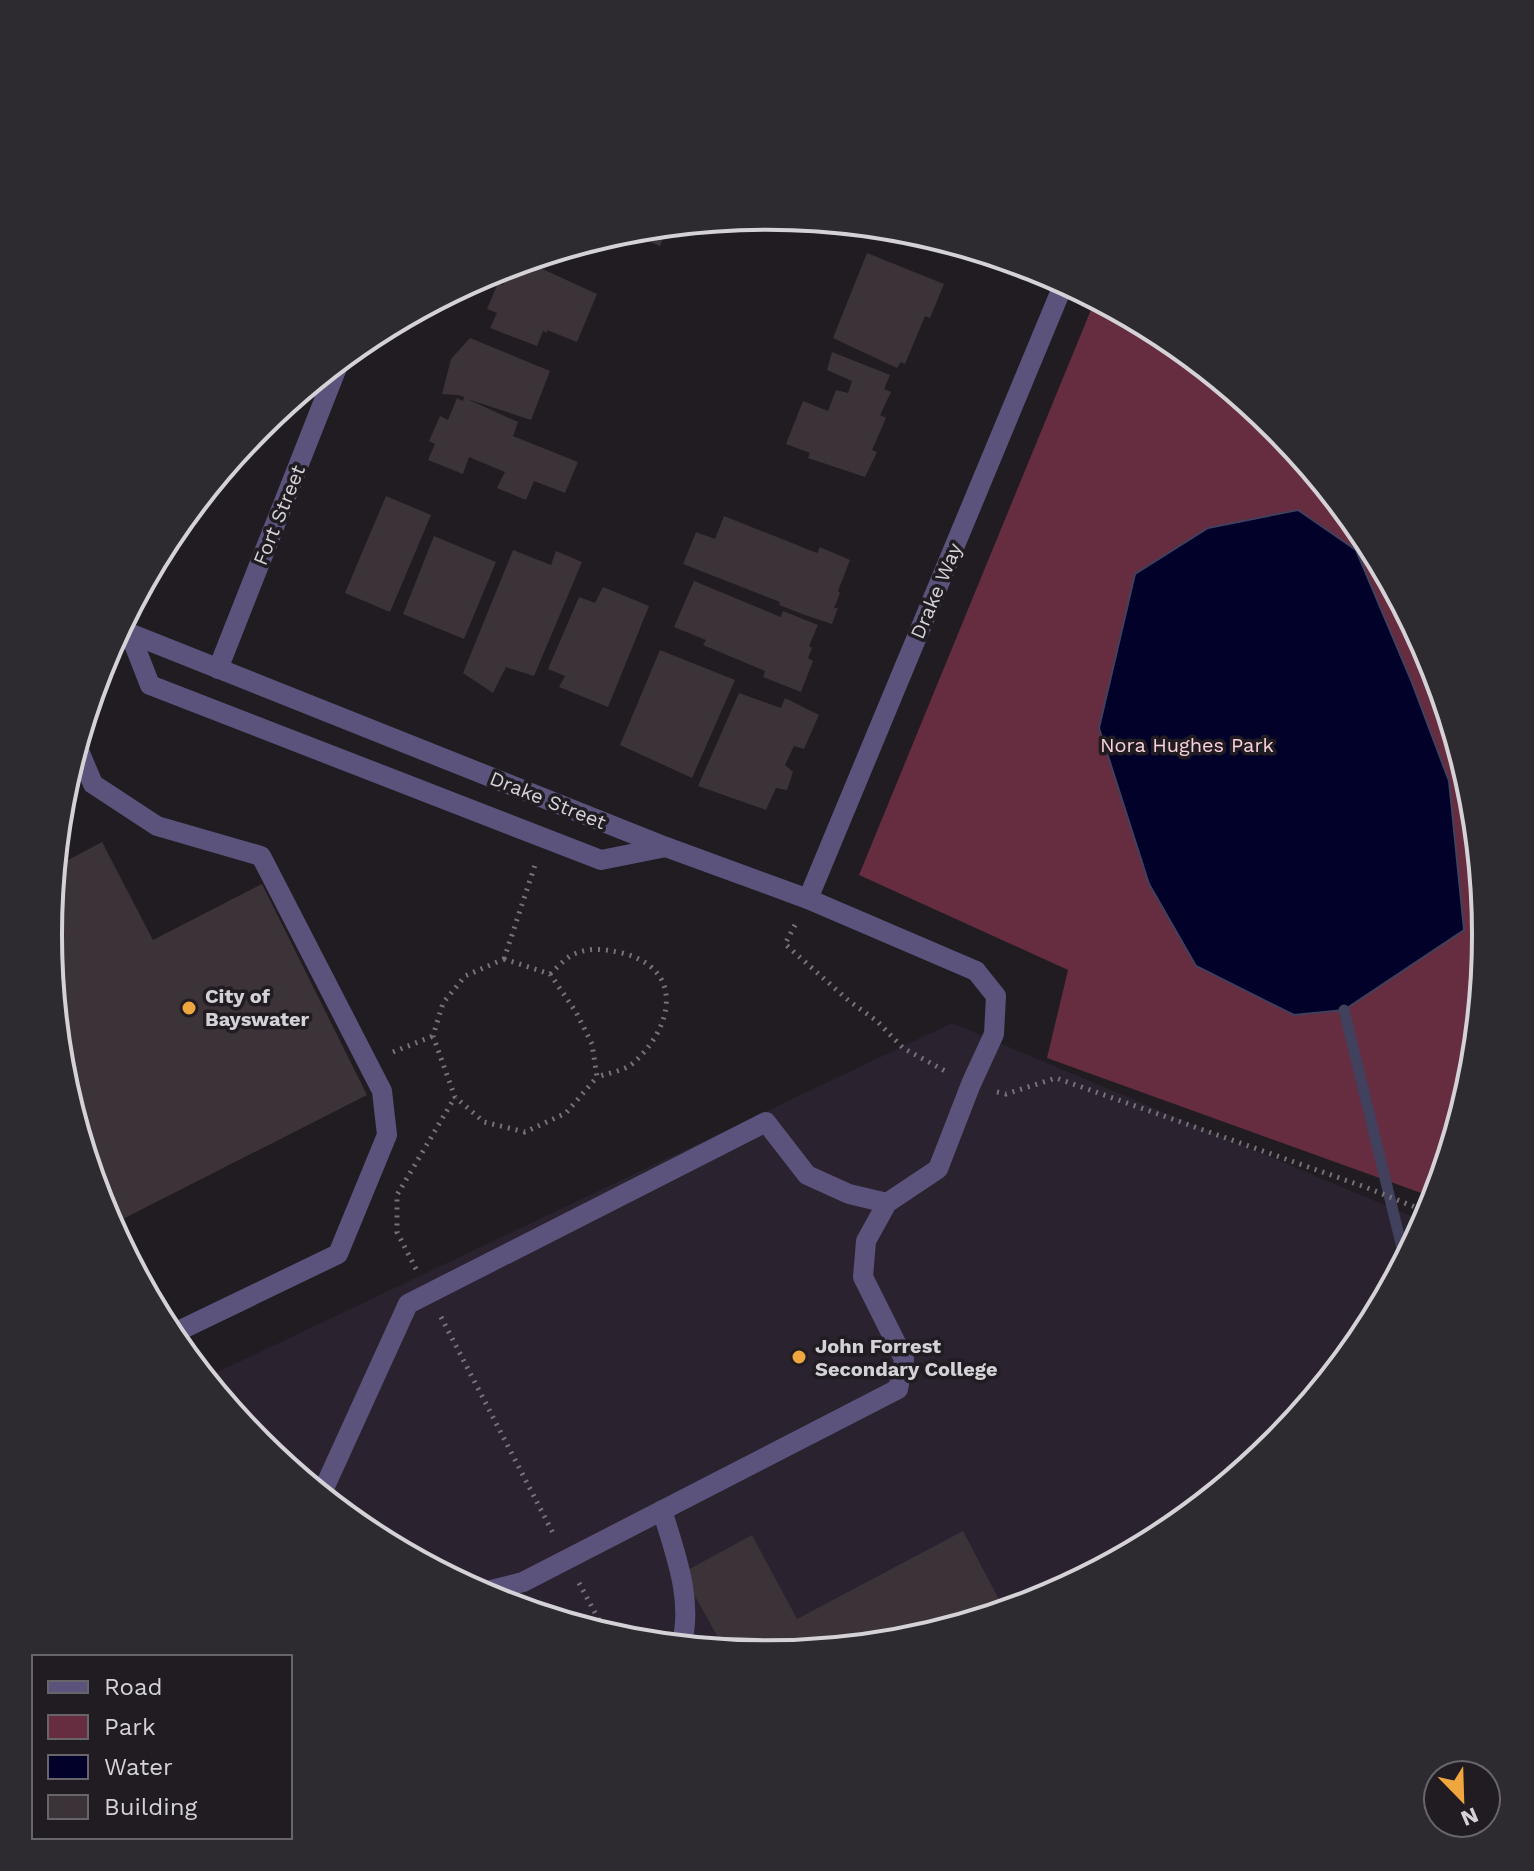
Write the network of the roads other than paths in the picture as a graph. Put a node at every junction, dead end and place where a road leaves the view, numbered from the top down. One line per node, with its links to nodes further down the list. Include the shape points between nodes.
1 (1059, 294): 8 (street, Drake Way)
2 (332, 381): 5 (street, Fort Street)
3 (131, 633): 5 (street, Drake Street)
4 (128, 638): 7 (street, via 150,685 601,860)
5 (218, 669): 7 (street, Drake Street)
6 (84, 762): 10 (street, via 93,784 157,826 261,856 382,1091 387,1135 338,1254)
7 (666, 847): 8 (street, Drake Street)
8 (808, 899): 9 (street, Drake Street, via 976,971 996,996 994,1034 938,1169)
9 (887, 1203): 11 (street, via 849,1194 807,1175 766,1122 408,1304); 12 (street, via 866,1241 863,1277 904,1359 898,1389)
10 (182, 1329)
11 (326, 1485)
12 (662, 1510): 13 (street, via 523,1582); 14 (street, via 681,1575)
13 (499, 1588)
14 (684, 1635)

